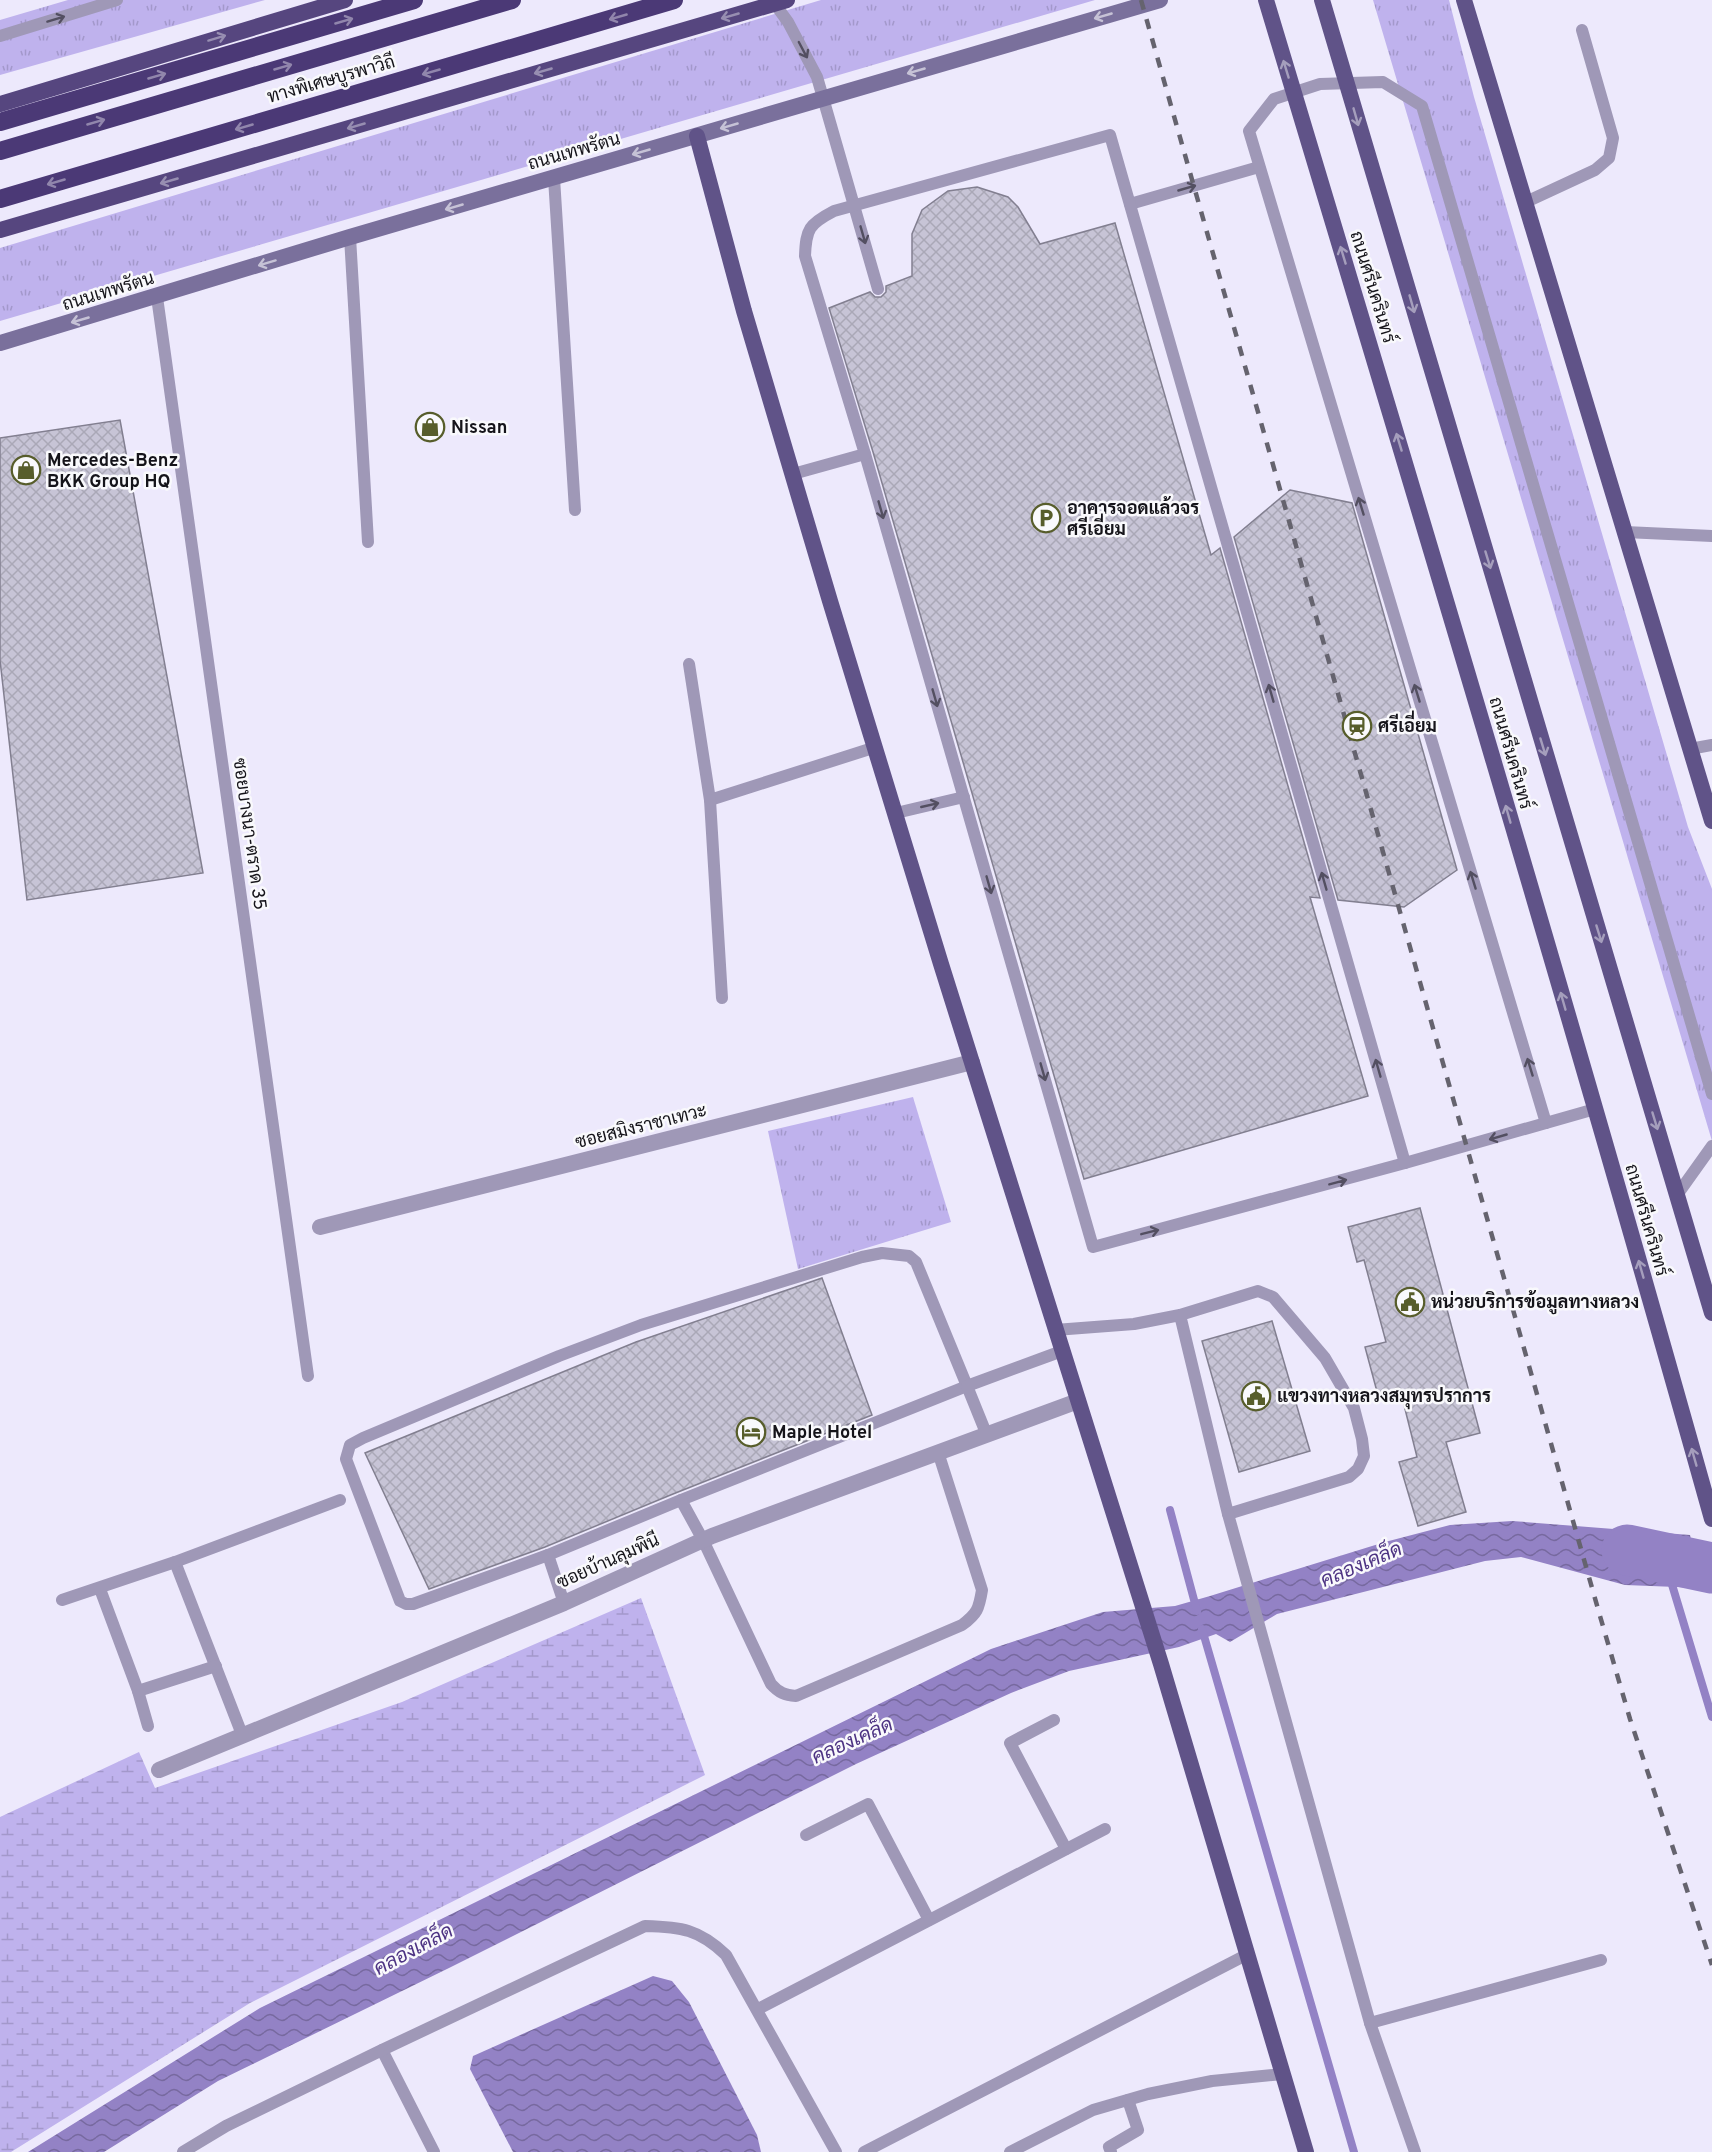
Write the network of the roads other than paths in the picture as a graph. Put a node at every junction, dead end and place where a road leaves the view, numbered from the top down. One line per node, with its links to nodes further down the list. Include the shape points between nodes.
1 (117, 0): 13 (lane, one-way to 1)
2 (345, 0): 14 (highway, one-way to 2)
3 (414, 0): 15 (highway, one-way to 3)
4 (512, 0): 17 (highway, ทางพิเศษบูรพาวิถี, one-way to 4)
5 (674, 0): 20 (highway, ทางพิเศษบูรพาวิถี, one-way to 20)
6 (772, 0): 25 (lane, one-way to 25, via 817,77)
7 (787, 0): 23 (highway, one-way to 23)
8 (1160, 0): 16 (main road, ถนนเทพรัตน, one-way to 16)
9 (1266, 0): 45 (main road, ถนนศรีนครินทร์, one-way to 9)
10 (1322, 0): 49 (main road, ถนนศรีนครินทร์, one-way to 49)
11 (1464, 0): 21 (main road)
12 (1582, 30): 21 (lane, via 1613,138 1609,158 1595,170)
13 (0, 36)
14 (0, 104)
15 (0, 122)
16 (697, 136): 19 (main road, ถนนเทพรัตน, one-way to 19); 29 (main road)
17 (0, 151)
18 (1259, 166): 22 (lane, one-way to 18); 44 (lane, via 1248,131 1274,99 1320,84 1383,82 1422,106); 46 (lane, one-way to 18)
19 (554, 178): 24 (main road, ถนนเทพรัตน, one-way to 24); 30 (lane)
20 (0, 199)
21 (1526, 202): 31 (main road)
22 (1130, 204): 28 (lane, via 1110,135 834,211 816,220 806,236 805,256); 48 (lane, one-way to 22)
23 (0, 230)
24 (351, 237): 26 (main road, ถนนเทพรัตน, one-way to 26); 33 (lane)
25 (878, 289)
26 (157, 297): 27 (main road, ถนนเทพรัตน, one-way to 27); 55 (lane, ซอยบางนา-ตราด 35)
27 (0, 343)
28 (865, 454): 29 (lane); 38 (lane, one-way to 38)
29 (793, 474): 36 (main road)
30 (575, 510)
31 (1625, 531): 32 (lane); 37 (main road)
32 (1712, 536)
33 (368, 542)
34 (689, 664): 39 (lane)
35 (1712, 745): 37 (lane)
36 (876, 747): 39 (lane); 40 (main road)
37 (1690, 749): 41 (main road)
38 (964, 797): 40 (lane, one-way to 38); 48 (lane, one-way to 48, via 1094,1247)
39 (710, 800): 42 (lane)
40 (896, 813): 43 (main road)
41 (1712, 821)
42 (722, 998)
43 (972, 1062): 50 (street, ซอยสมิงราชาเทวะ); 53 (main road)
44 (1712, 1094)
45 (1595, 1109): 46 (lane); 63 (main road, ถนนศรีนครินทร์, one-way to 45)
46 (1546, 1123): 48 (lane, one-way to 48)
47 (1712, 1146): 49 (lane)
48 (1405, 1163)
49 (1677, 1195): 51 (main road, ถนนศรีนครินทร์)
50 (321, 1227)
51 (1712, 1313)
52 (1180, 1315): 53 (lane, via 1134,1324); 62 (lane); 62 (lane, via 1258,1291 1273,1297 1325,1358 1354,1408 1362,1440 1364,1456 1358,1469 1348,1477)
53 (1055, 1330): 54 (main road)
54 (1062, 1351): 56 (lane); 57 (main road)
55 (308, 1376)
56 (967, 1386): 58 (lane); 61 (lane); 65 (lane, via 916,1262 909,1256 882,1253 641,1325 350,1445 346,1459 400,1601 413,1604)
57 (1078, 1401): 58 (street, ซอยบ้านลุมพินี); 80 (main road)
58 (986, 1433): 59 (street, ซอยบ้านลุมพินี)
59 (938, 1452): 64 (street, ซอยบ้านลุมพินี); 64 (lane, via 982,1590 975,1615 962,1625 809,1692 786,1695 771,1684)
60 (340, 1500): 66 (lane)
61 (681, 1500): 64 (lane); 65 (lane)
62 (1228, 1514): 83 (lane)
63 (1711, 1516)
64 (703, 1540): 69 (street, ซอยบ้านลุมพินี)
65 (548, 1555): 69 (lane)
66 (175, 1562): 67 (lane); 70 (lane)
67 (100, 1589): 68 (lane); 71 (lane)
68 (62, 1600)
69 (564, 1603): 74 (street, ซอยบ้านลุมพินี)
70 (216, 1666): 71 (lane); 74 (lane)
71 (138, 1690): 73 (lane)
72 (1054, 1720): 78 (lane, via 1010,1743)
73 (148, 1726)
74 (243, 1737): 75 (street, ซอยบ้านลุมพินี)
75 (159, 1770)
76 (1105, 1829): 78 (lane)
77 (806, 1835): 79 (lane, via 868,1804)
78 (1066, 1849): 79 (lane)
79 (929, 1920): 82 (lane)
80 (1248, 1954): 85 (main road); 92 (lane)
81 (1601, 1960): 83 (lane)
82 (758, 2009): 84 (lane, via 726,1955 711,1940 672,1927 645,1926); 91 (lane)
83 (1370, 2023): 95 (lane)
84 (382, 2050): 89 (lane, via 226,2126); 90 (lane)
85 (1283, 2074): 86 (lane, via 1212,2080); 94 (main road)
86 (1128, 2100): 87 (lane, via 1093,2110); 88 (lane, via 1138,2130)
87 (1030, 2148): 93 (lane)
88 (1107, 2150)
89 (183, 2152)
90 (434, 2152)
91 (836, 2152)
92 (864, 2152)
93 (1010, 2152)
94 (1306, 2152)
95 (1415, 2152)

